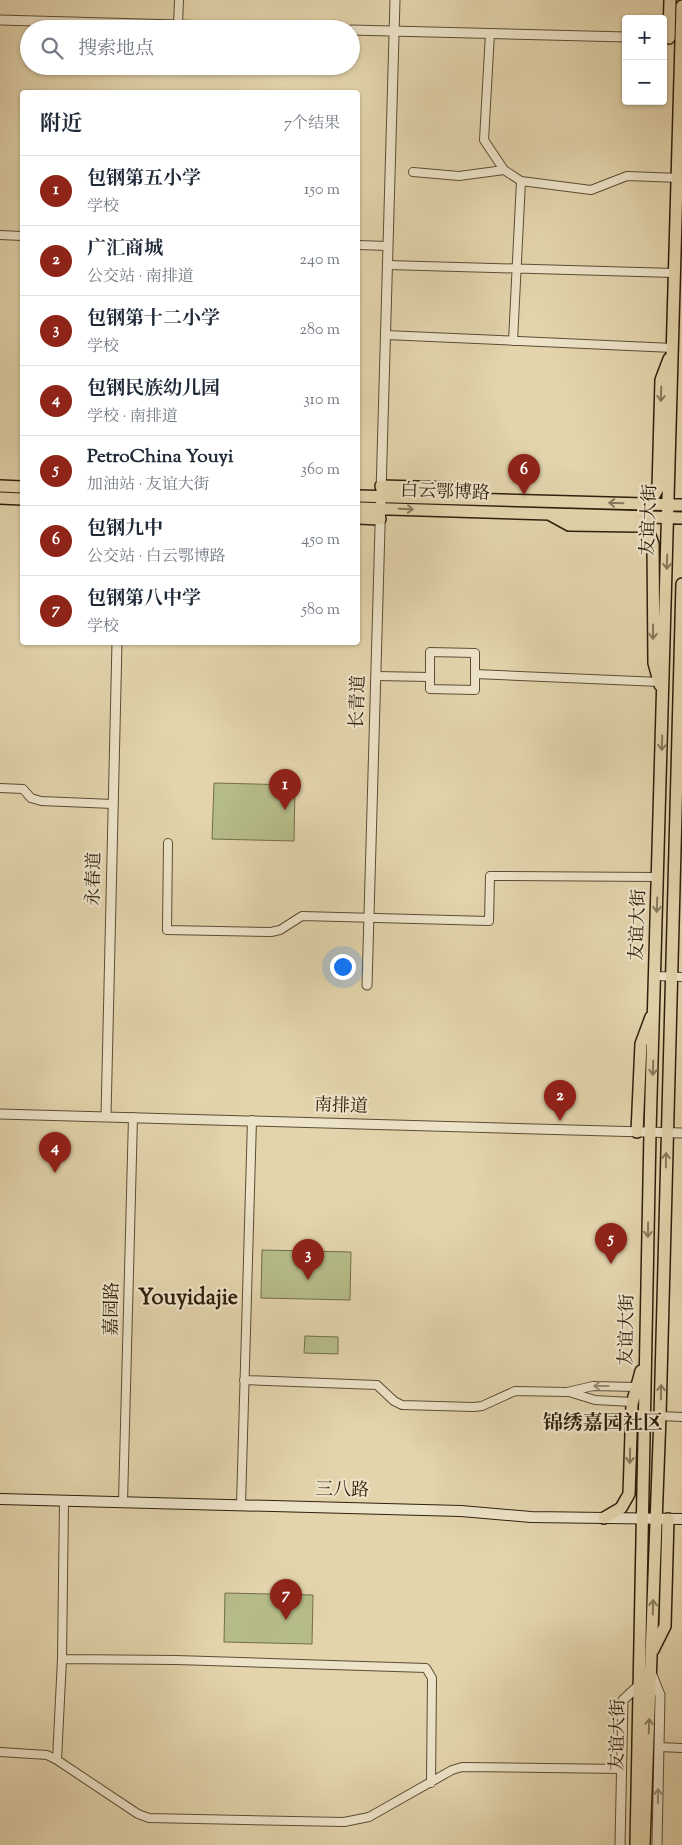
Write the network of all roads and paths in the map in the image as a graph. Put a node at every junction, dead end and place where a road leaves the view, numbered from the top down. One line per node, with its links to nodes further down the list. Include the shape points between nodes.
1 (178, 0): 6 (street)
2 (395, 0): 10 (street, 长青道)
3 (670, 0): 8 (main road)
4 (682, 6): 14 (main road, 友谊大街)
5 (0, 20): 7 (street)
6 (178, 20)
7 (20, 21)
8 (667, 28)
9 (360, 30): 10 (street)
10 (394, 31): 11 (street); 22 (street, 长青道)
11 (490, 33): 12 (street); 15 (street, via 484,140)
12 (622, 37)
13 (667, 38): 14 (street)
14 (682, 38): 17 (main road, 友谊大街)
15 (504, 170): 16 (street, via 459,176); 18 (street)
16 (414, 172)
17 (680, 178): 18 (street, via 627,176 591,190); 25 (main road, 友谊大街)
18 (521, 181): 24 (street)
19 (0, 235): 20 (street)
20 (20, 236)
21 (360, 245): 22 (street)
22 (388, 246): 23 (street, 长青道)
23 (388, 265): 24 (street); 26 (street, 长青道)
24 (517, 268): 25 (street); 27 (street)
25 (674, 273): 28 (main road, 友谊大街)
26 (386, 335): 27 (street); 31 (street, 长青道)
27 (513, 341): 28 (street)
28 (673, 348): 35 (main road, one-way to 35, via 661,380 658,488 652,499); 36 (main road, 友谊大街)
29 (0, 486): 30 (main road)
30 (20, 487)
31 (381, 491): 32 (main road, 白云鄂博路); 35 (main road, 白云鄂博路, one-way to 31, via 466,499 452,488); 39 (street, 长青道)
32 (360, 496)
33 (0, 498): 34 (main road)
34 (20, 499)
35 (640, 504): 36 (main road, 白云鄂博路)
36 (668, 504): 37 (main road, 白云鄂博路); 41 (main road, 友谊大街)
37 (682, 505)
38 (360, 508): 39 (main road, 白云鄂博路)
39 (381, 513): 40 (main road, 白云鄂博路, one-way to 40); 42 (main road); 47 (street, 长青道)
40 (548, 514): 41 (main road, 白云鄂博路); 49 (main road, one-way to 49, via 569,525 639,526 649,532 653,544 654,663)
41 (668, 517): 43 (main road, 白云鄂博路); 50 (main road, 友谊大街, one-way to 50)
42 (360, 518)
43 (682, 518)
44 (682, 584): 57 (main road, 友谊大街)
45 (117, 645): 52 (street, 永春道)
46 (475, 674): 48 (street, via 475,690 430,689); 48 (street, via 475,653 430,652); 49 (street)
47 (376, 676): 48 (street); 55 (street, 长青道)
48 (430, 677)
49 (660, 682): 50 (main road)
50 (663, 694): 54 (main road, 友谊大街, one-way to 54)
51 (0, 788): 52 (street, via 23,789 31,798 41,801)
52 (113, 804): 61 (street, 永春道)
53 (168, 843): 55 (street, via 167,930 271,932 302,916)
54 (658, 877): 55 (street, via 490,876 489,922); 56 (main road, 友谊大街, one-way to 56)
55 (369, 918): 58 (street, 长青道)
56 (656, 976): 57 (street); 59 (main road, 友谊大街)
57 (676, 977): 66 (main road, 友谊大街)
58 (367, 985)
59 (655, 1006): 64 (main road, via 641,1044); 65 (main road, 友谊大街, one-way to 65)
60 (0, 1114): 61 (street, 南排道)
61 (106, 1116): 62 (street, 南排道)
62 (133, 1117): 63 (street, 南排道); 77 (street, 嘉园路)
63 (252, 1120): 64 (street, 南排道); 69 (street)
64 (638, 1132): 65 (street, 南排道)
65 (650, 1132): 66 (street, 南排道); 68 (main road, 友谊大街, one-way to 68)
66 (666, 1132): 67 (street, 南排道); 73 (main road, 友谊大街, one-way to 66)
67 (682, 1133)
68 (645, 1357): 70 (main road); 80 (main road, 友谊大街)
69 (244, 1380): 71 (street, via 377,1384 398,1404 412,1405 479,1407 515,1390); 78 (street)
70 (636, 1387): 71 (street, one-way to 71, via 593,1386); 72 (main road)
71 (567, 1392): 72 (street, via 595,1400)
72 (632, 1402): 79 (main road, one-way to 79, via 629,1494 621,1508)
73 (660, 1416): 74 (street); 81 (main road, 友谊大街)
74 (682, 1417)
75 (0, 1499): 76 (main road, 三八路)
76 (64, 1501): 77 (main road, 三八路); 85 (street)
77 (123, 1502): 78 (main road, 三八路)
78 (241, 1505): 79 (main road, 三八路)
79 (604, 1518): 80 (main road, 三八路)
80 (642, 1519): 81 (main road, 三八路); 87 (main road, 友谊大街)
81 (656, 1519): 82 (main road, 三八路); 84 (main road, 友谊大街, one-way to 81)
82 (668, 1519): 83 (main road, 三八路); 84 (main road, via 665,1626)
83 (682, 1519)
84 (652, 1652): 86 (main road, 友谊大街)
85 (62, 1659): 91 (street); 93 (street, via 426,1668 432,1678)
86 (651, 1673): 88 (street, via 660,1694); 96 (main road, 友谊大街, one-way to 86)
87 (637, 1687): 92 (street, via 623,1700); 95 (main road, 友谊大街)
88 (659, 1747): 89 (street); 97 (street, one-way to 88)
89 (682, 1748)
90 (0, 1752): 91 (street, via 47,1755)
91 (57, 1760): 93 (street, via 149,1818 352,1822 369,1817)
92 (622, 1769): 93 (street, via 462,1767); 94 (street)
93 (431, 1783)
94 (620, 1845)
95 (636, 1845)
96 (644, 1845)
97 (657, 1845)

